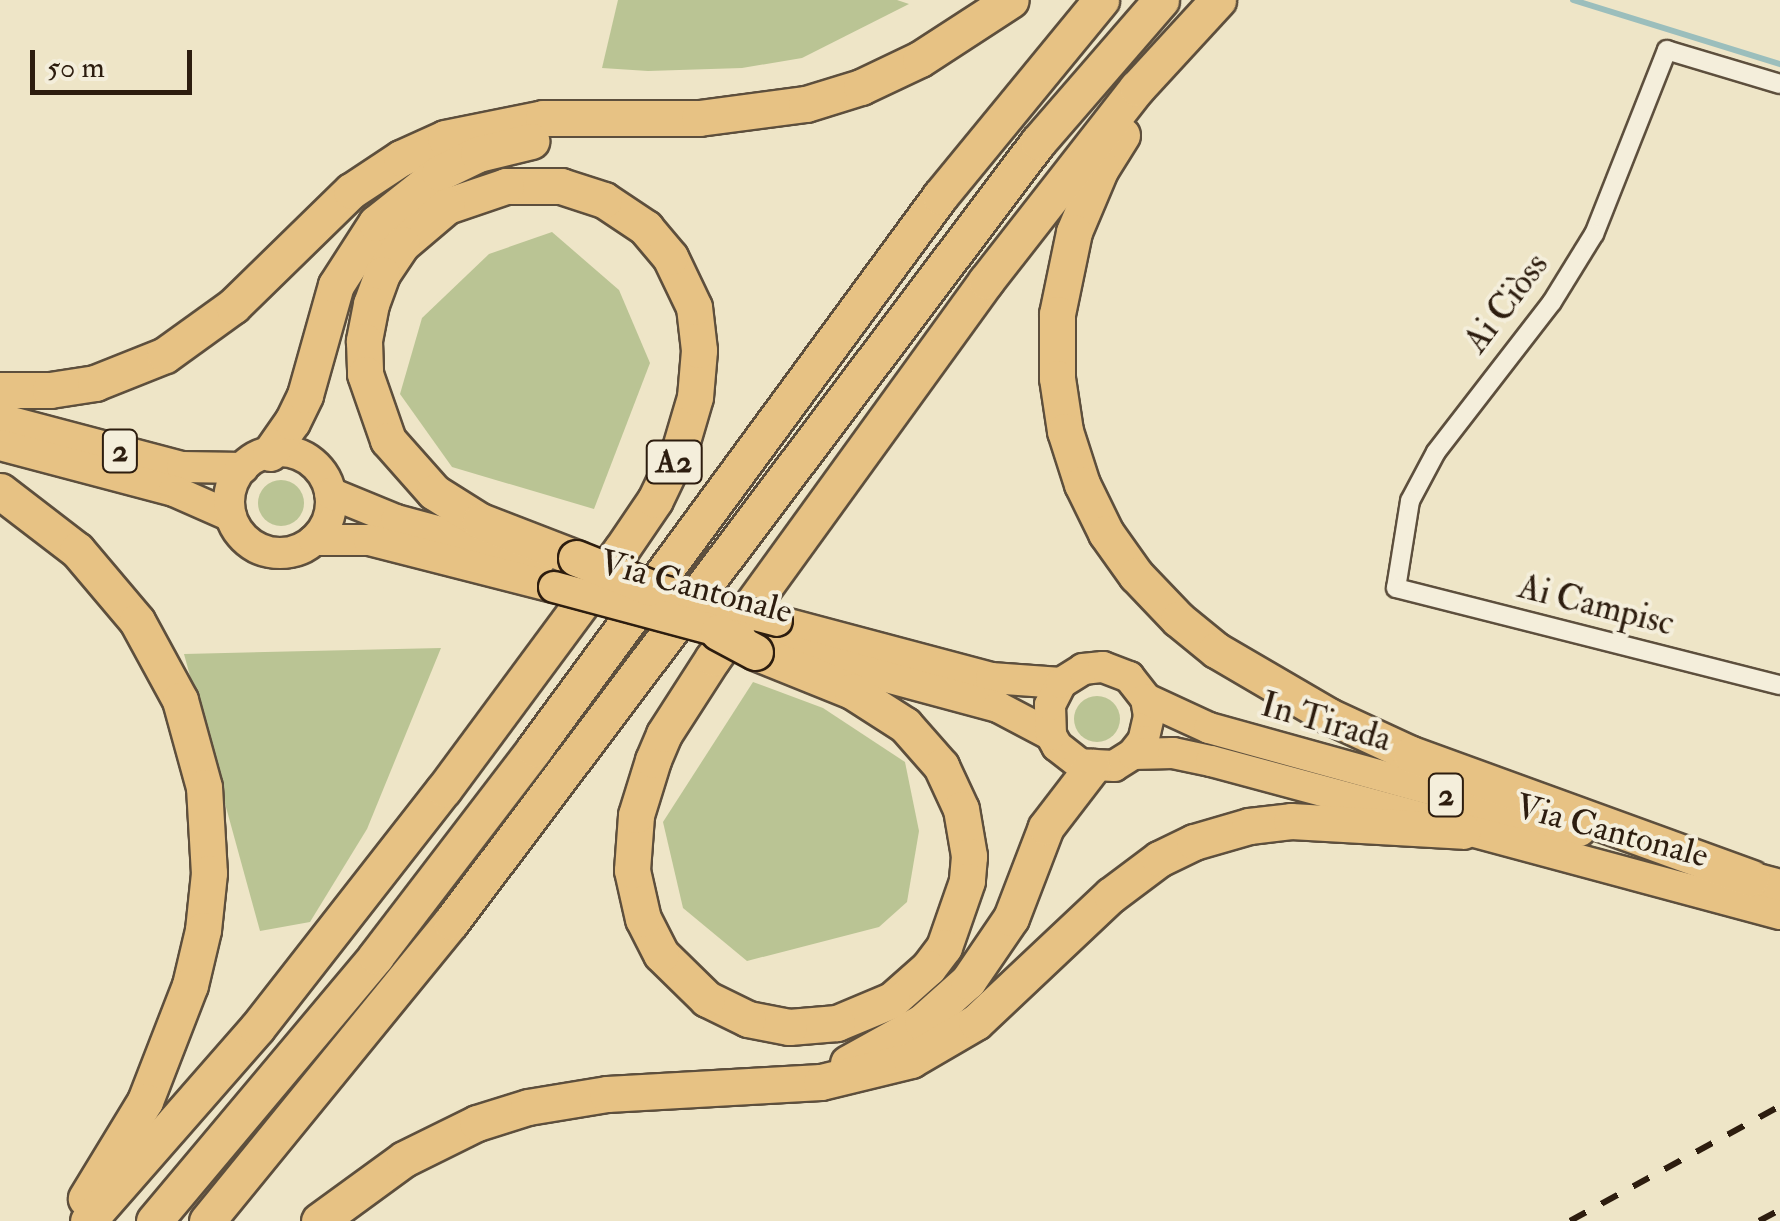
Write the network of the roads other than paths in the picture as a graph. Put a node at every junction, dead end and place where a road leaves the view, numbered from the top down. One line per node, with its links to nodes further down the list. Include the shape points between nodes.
1 (1011, 0): 6 (highway, via 920,59 834,96 757,113)
2 (1101, 0): 32 (highway, A2, via 929,210 376,956)
3 (1161, 0): 33 (highway, via 1038,142 463,907)
4 (1211, 7): 19 (highway, via 1137,88 986,281 712,658 652,760 636,815 632,870 643,919 661,954 707,999 748,1019 788,1027 836,1023 892,1000 944,947 967,881 962,809 940,766 906,725); 27 (highway, via 1102,168 1074,232 1062,285 1060,404 1072,458 1106,533 1178,620 1300,701 1411,754)
5 (1780, 84): 17 (street, Ai Ciòss, via 1667,50 1594,234 1552,302 1436,452 1410,501)
6 (675, 119): 7 (highway, via 543,118 444,138 351,191 233,306 165,355 95,383); 10 (highway, via 501,147 458,163 407,195 343,269 298,410)
7 (0, 390)
8 (0, 419): 10 (main road, 2, via 182,468)
9 (0, 444): 13 (main road, 2, via 174,491)
10 (256, 460): 12 (main road, via 287,452 308,460); 13 (main road, via 231,490)
11 (0, 491): 30 (highway, via 78,550 138,620 180,700 207,816 203,930 183,1008 145,1100)
12 (330, 493): 14 (main road, via 327,522); 15 (main road, Via Cantonale, via 396,520)
13 (232, 516): 14 (main road, via 246,539 270,552)
14 (314, 540): 15 (main road, Via Cantonale, via 368,540)
15 (567, 571): 16 (highway, A2, bridge); 18 (main road, Via Cantonale, bridge); 31 (highway, A2, via 434,492 388,440 365,374 370,304 402,244 447,206 506,186 561,186 604,200 646,228 670,257 686,286 699,338 696,397 680,448 622,550 444,789 257,1028)
16 (649, 587): 19 (main road, Via Cantonale, bridge)
17 (1396, 588): 21 (street, Ai Campisc)
18 (718, 632): 19 (highway, bridge)
19 (764, 638): 20 (main road, Via Cantonale, via 990,678); 23 (main road, Via Cantonale, via 998,707)
20 (1061, 683): 22 (main road, via 1103,667 1129,677); 23 (main road, via 1050,704)
21 (1780, 685)
22 (1146, 700): 24 (main road, via 1147,733); 27 (main road, In Tirada / 2, via 1209,728)
23 (1051, 735): 25 (main road, via 1069,758)
24 (1133, 754): 25 (main road, via 1114,766); 26 (main road, Via Cantonale / 2, via 1210,761)
25 (1092, 767): 29 (highway, via 1046,827 1004,931 962,989 876,1050)
26 (1463, 831): 28 (main road, Via Cantonale / 2); 29 (highway, via 1291,821 1194,842 1111,895 1006,998 955,1037 898,1066)
27 (1766, 882)
28 (1780, 914)
29 (786, 1084): 34 (highway, via 607,1094 516,1110 404,1160)
30 (68, 1221)
31 (88, 1221)
32 (154, 1221)
33 (207, 1221)
34 (319, 1221)

